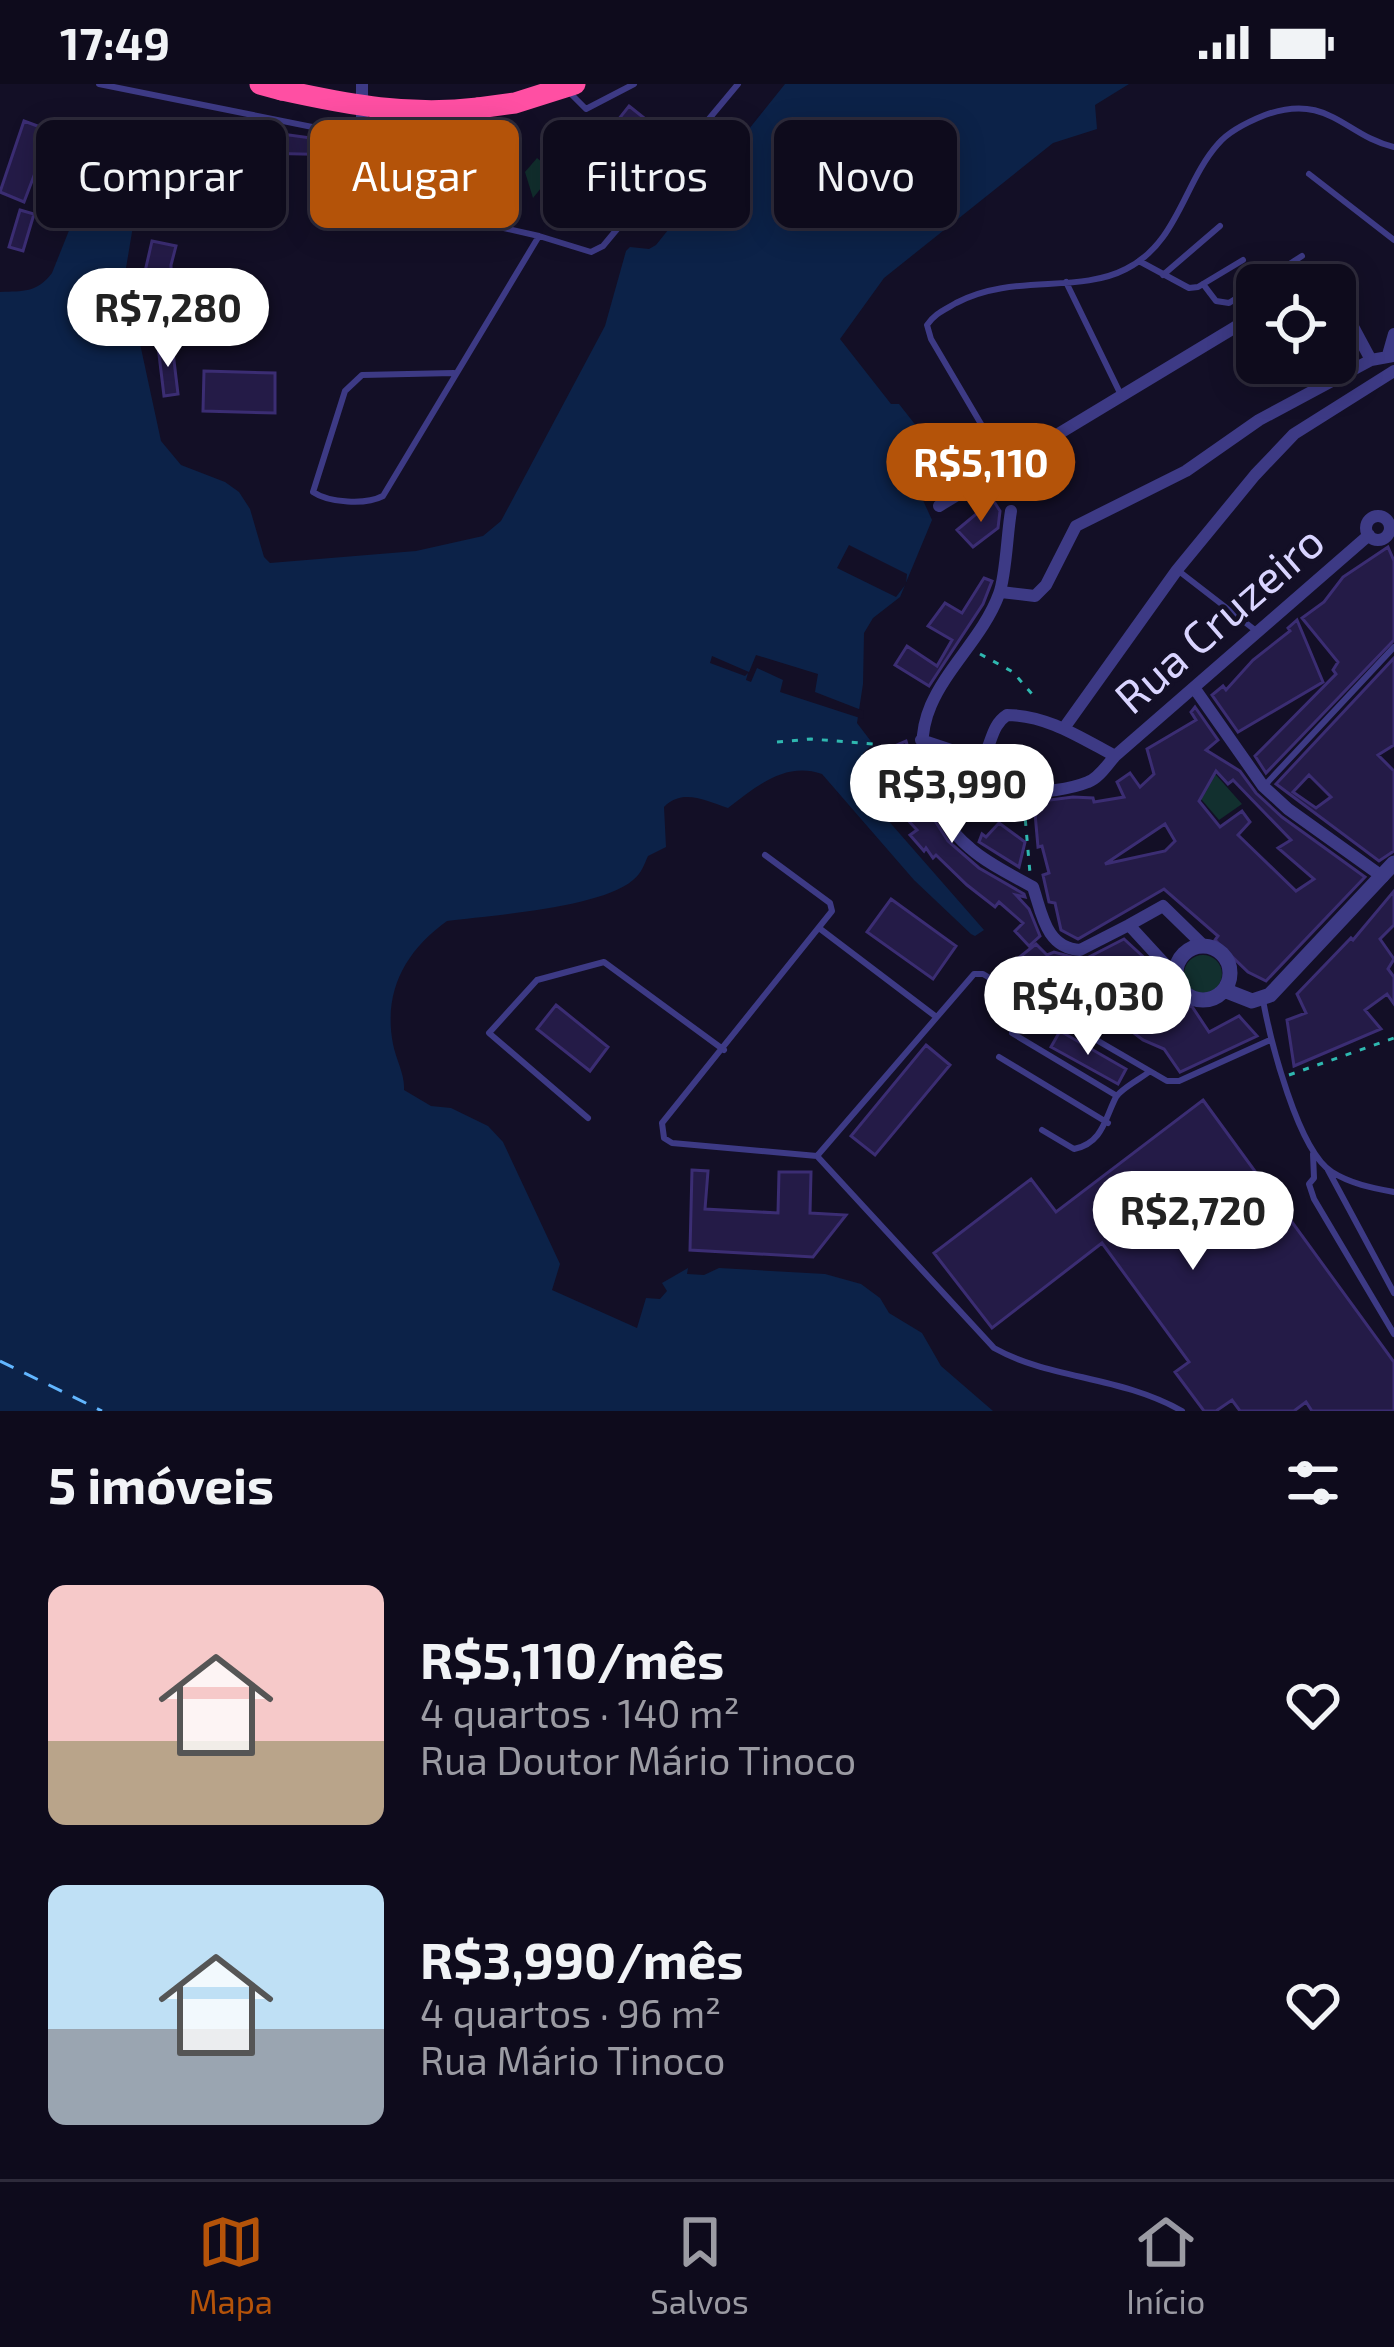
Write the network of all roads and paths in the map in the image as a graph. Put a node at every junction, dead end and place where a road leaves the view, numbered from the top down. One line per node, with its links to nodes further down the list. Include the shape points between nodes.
1 (99, 84): 8 (lane)
2 (362, 84): 7 (street)
3 (634, 84): 5 (lane, via 586,110)
4 (738, 84): 13 (lane, via 603,246 591,252)
5 (570, 86): 6 (highway, bridge, via 515,103 428,114)
6 (271, 87)
7 (362, 120)
8 (310, 127)
9 (1394, 147): 16 (lane, via 1334,116 1263,116 1210,154 1178,215)
10 (1309, 174): 14 (lane)
11 (1220, 226): 18 (lane)
12 (504, 228): 13 (lane)
13 (539, 236): 27 (lane)
14 (1394, 240)
15 (1302, 256): 20 (lane, via 1228,303)
16 (1139, 260): 18 (lane); 19 (lane, via 1123,271)
17 (1243, 260): 20 (lane)
18 (1163, 275): 20 (lane, via 1189,288)
19 (1066, 281): 28 (lane); 29 (lane, via 983,291 927,325)
20 (1203, 284)
21 (1236, 327): 28 (street)
22 (1356, 332): 25 (street)
23 (1394, 334): 24 (street)
24 (1391, 356): 25 (street)
25 (1371, 360): 34 (street, via 1259,420 1186,471 1076,526 1036,596)
26 (1394, 371): 33 (street, via 1294,434)
27 (454, 373): 27 (lane, via 383,496 371,502 313,492 356,379)
28 (1123, 398): 29 (street)
29 (1006, 466): 30 (street)
30 (939, 506)
31 (1011, 512): 34 (street)
32 (1390, 517): 35 (street, Rua Cruzeiro, via 1372,518 1369,535)
33 (1177, 570): 35 (lane); 40 (street)
34 (1001, 592): 37 (street)
35 (1258, 632): 38 (street, Rua Cruzeiro)
36 (1394, 647): 46 (lane)
37 (969, 648): 39 (path, via 1013,672 1032,694); 41 (street, via 932,704)
38 (1195, 689): 44 (street, Rua Cruzeiro); 46 (street)
39 (1025, 715): 40 (street, Rua Cruzeiro); 45 (street, via 1000,719)
40 (1064, 728): 44 (street, Rua Cruzeiro)
41 (921, 740): 45 (street); 51 (street, via 944,820 970,848)
42 (777, 742): 43 (path)
43 (873, 743)
44 (1115, 756): 47 (street, Rua Cruzeiro, via 1085,784)
45 (984, 761): 47 (street, via 991,780)
46 (1263, 786): 50 (street)
47 (1023, 794): 51 (path)
48 (766, 855): 53 (lane, via 830,903)
49 (1394, 863): 50 (street)
50 (1383, 878): 57 (street)
51 (1033, 887): 52 (street, via 1059,944 1080,950)
52 (1130, 925): 54 (street, via 1163,907); 55 (street)
53 (819, 928): 58 (lane); 62 (lane)
54 (1203, 945): 55 (street, via 1180,957); 56 (street, via 1226,958)
55 (1175, 975): 56 (street, via 1190,998)
56 (1224, 991): 57 (street)
57 (1263, 1000): 61 (lane)
58 (935, 1016): 64 (lane, via 970,975 983,974); 71 (lane)
59 (1012, 1033): 66 (lane)
60 (1394, 1037): 65 (path)
61 (1270, 1040): 64 (lane, via 1179,1081); 65 (lane)
62 (724, 1051): 67 (lane, via 604,962 537,980 489,1033); 71 (lane, via 662,1123 664,1138)
63 (999, 1058): 68 (lane)
64 (1149, 1072): 66 (lane)
65 (1282, 1077): 70 (lane)
66 (1117, 1096): 68 (lane)
67 (588, 1118)
68 (1108, 1123): 69 (lane, via 1078,1149)
69 (1042, 1130)
70 (1313, 1150): 72 (lane); 75 (lane, via 1314,1199)
71 (817, 1156): 76 (lane, via 994,1348 1133,1388)
72 (1328, 1170): 73 (lane); 74 (lane)
73 (1394, 1192)
74 (1394, 1293)
75 (1394, 1334)
76 (1181, 1411)

